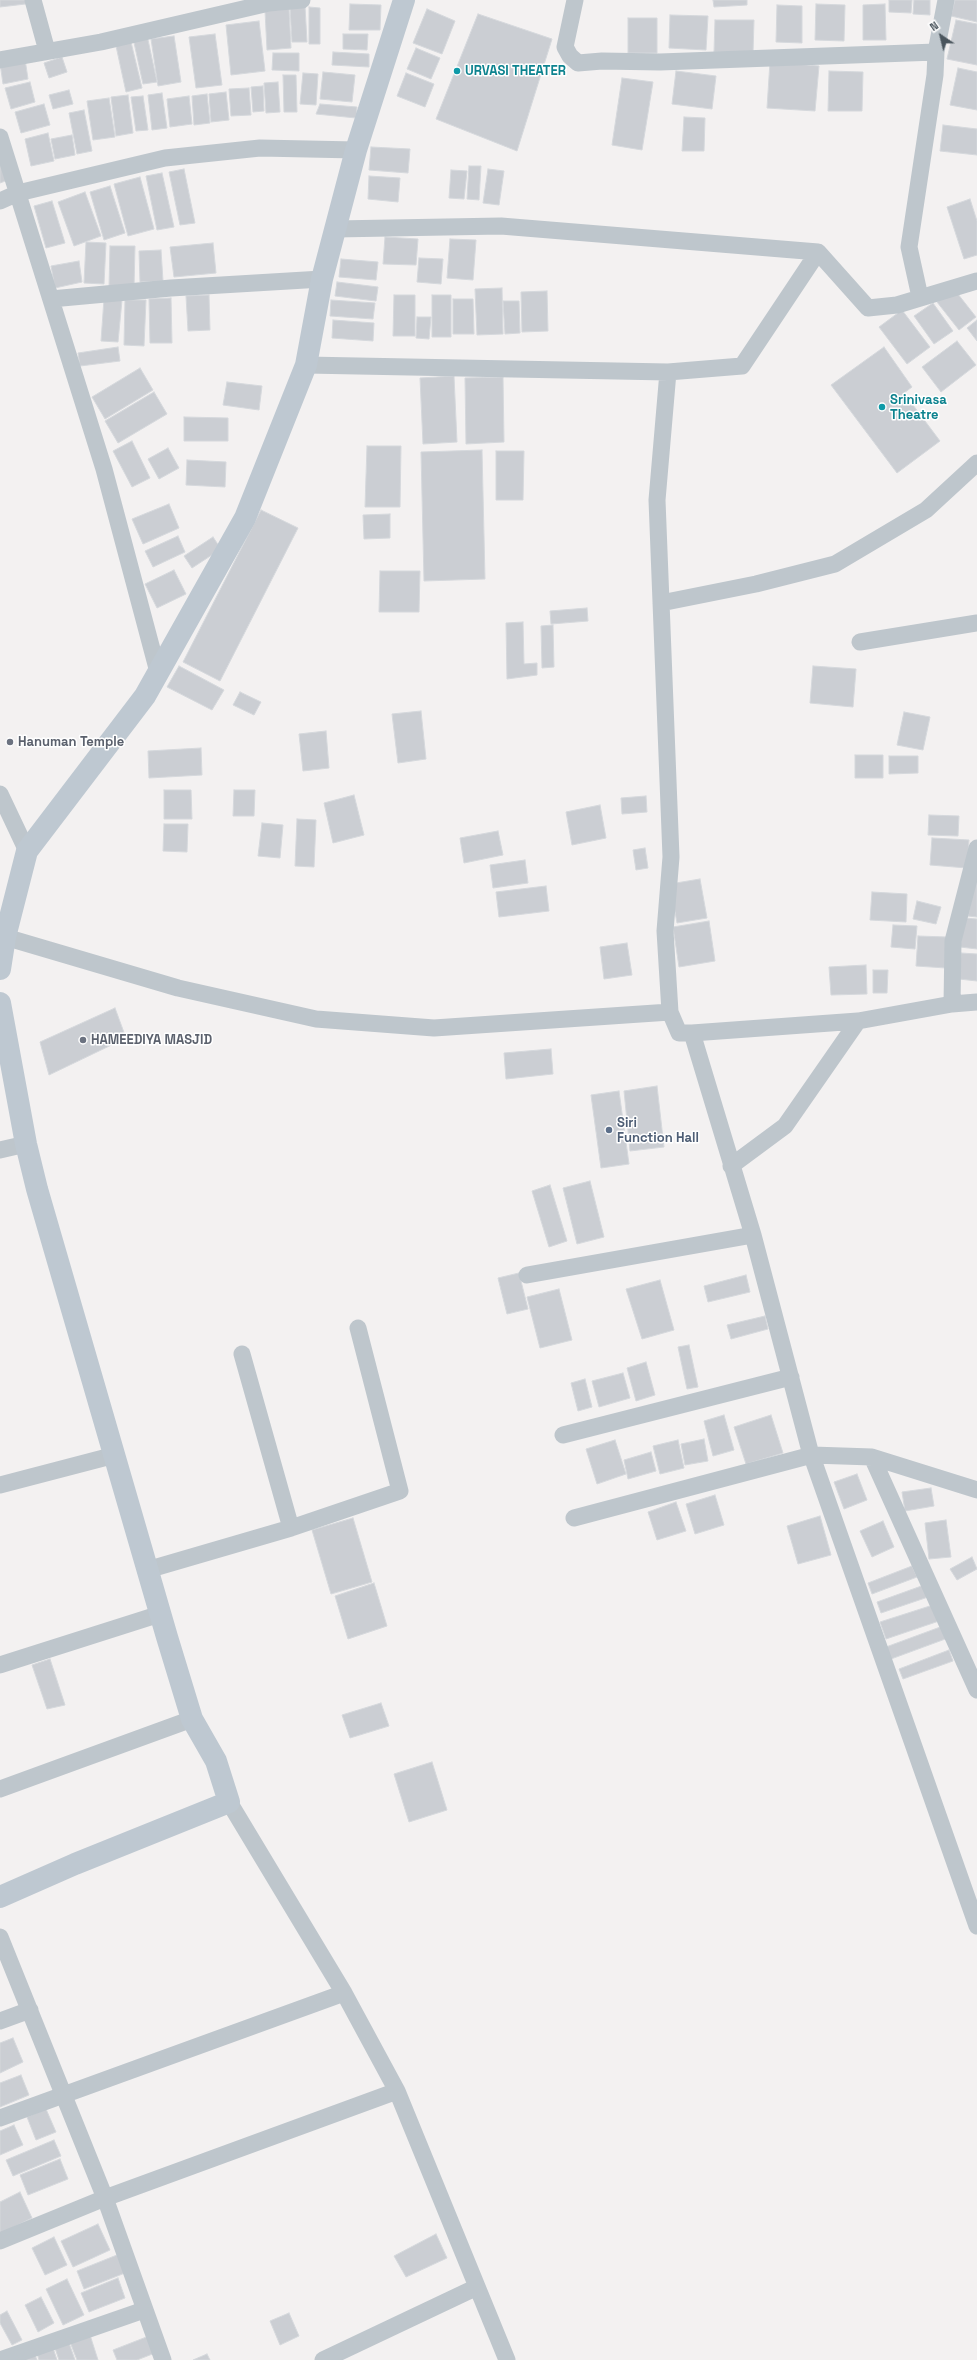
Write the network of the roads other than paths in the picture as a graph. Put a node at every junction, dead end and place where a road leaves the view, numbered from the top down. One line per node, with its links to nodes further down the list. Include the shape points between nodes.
1 (33, 0): 6 (street)
2 (302, 0): 6 (street, via 269,3)
3 (404, 0): 10 (street)
4 (575, 0): 7 (street, via 565,47 578,63)
5 (946, 0): 7 (street)
6 (47, 52): 8 (street)
7 (936, 52): 17 (street, via 935,75 909,246)
8 (0, 60)
9 (0, 137): 11 (street)
10 (356, 150): 11 (street, via 260,148 165,158); 13 (street)
11 (18, 193): 12 (street); 18 (street)
12 (0, 201)
13 (336, 229): 14 (street, via 501,226); 15 (street)
14 (818, 252): 17 (street, via 868,308 897,305); 20 (street, via 742,366)
15 (322, 279): 18 (street, via 171,288); 19 (street)
16 (977, 280): 17 (street)
17 (920, 297)
18 (51, 299): 25 (street, via 104,469)
19 (306, 365): 20 (street); 25 (street, via 245,518)
20 (668, 372): 22 (street, via 657,500)
21 (977, 463): 22 (street, via 926,510 835,564 756,584)
22 (661, 603): 35 (street, via 671,857 665,931)
23 (977, 622): 24 (street)
24 (860, 642)
25 (158, 672): 28 (street, via 145,696)
26 (0, 794): 28 (street)
27 (977, 848): 29 (street)
28 (26, 851): 30 (street)
29 (974, 864): 34 (street, via 953,941)
30 (2, 938): 31 (street); 35 (street, via 178,988 316,1019 434,1028)
31 (0, 969)
32 (977, 1002): 34 (street)
33 (0, 1003): 38 (street)
34 (952, 1004): 36 (street)
35 (670, 1012): 37 (street, via 679,1033)
36 (858, 1021): 37 (street); 40 (street, via 785,1126)
37 (692, 1033): 40 (street)
38 (26, 1144): 39 (street); 47 (street)
39 (0, 1150)
40 (732, 1166): 41 (street)
41 (753, 1235): 42 (street); 45 (street)
42 (527, 1275)
43 (358, 1328): 53 (street, via 400,1491)
44 (242, 1354): 53 (street)
45 (790, 1376): 46 (street); 48 (street)
46 (563, 1435)
47 (115, 1455): 50 (street); 54 (street)
48 (812, 1455): 49 (street); 52 (street); 62 (street)
49 (872, 1457): 51 (street); 57 (street)
50 (0, 1485)
51 (977, 1490)
52 (574, 1518)
53 (291, 1528): 54 (street)
54 (148, 1570): 55 (street)
55 (160, 1614): 56 (street); 58 (street)
56 (0, 1665)
57 (976, 1683)
58 (192, 1719): 59 (street); 60 (street, via 216,1760)
59 (0, 1789)
60 (229, 1802): 61 (street); 64 (street)
61 (0, 1897)
62 (977, 1926)
63 (0, 1937): 65 (street)
64 (344, 1993): 67 (street); 68 (street)
65 (30, 2010): 66 (street); 68 (street)
66 (0, 2021)
67 (397, 2091): 70 (street); 72 (street)
68 (64, 2094): 69 (street); 70 (street)
69 (0, 2118)
70 (105, 2198): 71 (street); 73 (street)
71 (0, 2241)
72 (477, 2287): 76 (street); 77 (street)
73 (144, 2310): 74 (street); 75 (street)
74 (0, 2360)
75 (163, 2360)
76 (323, 2360)
77 (507, 2360)

